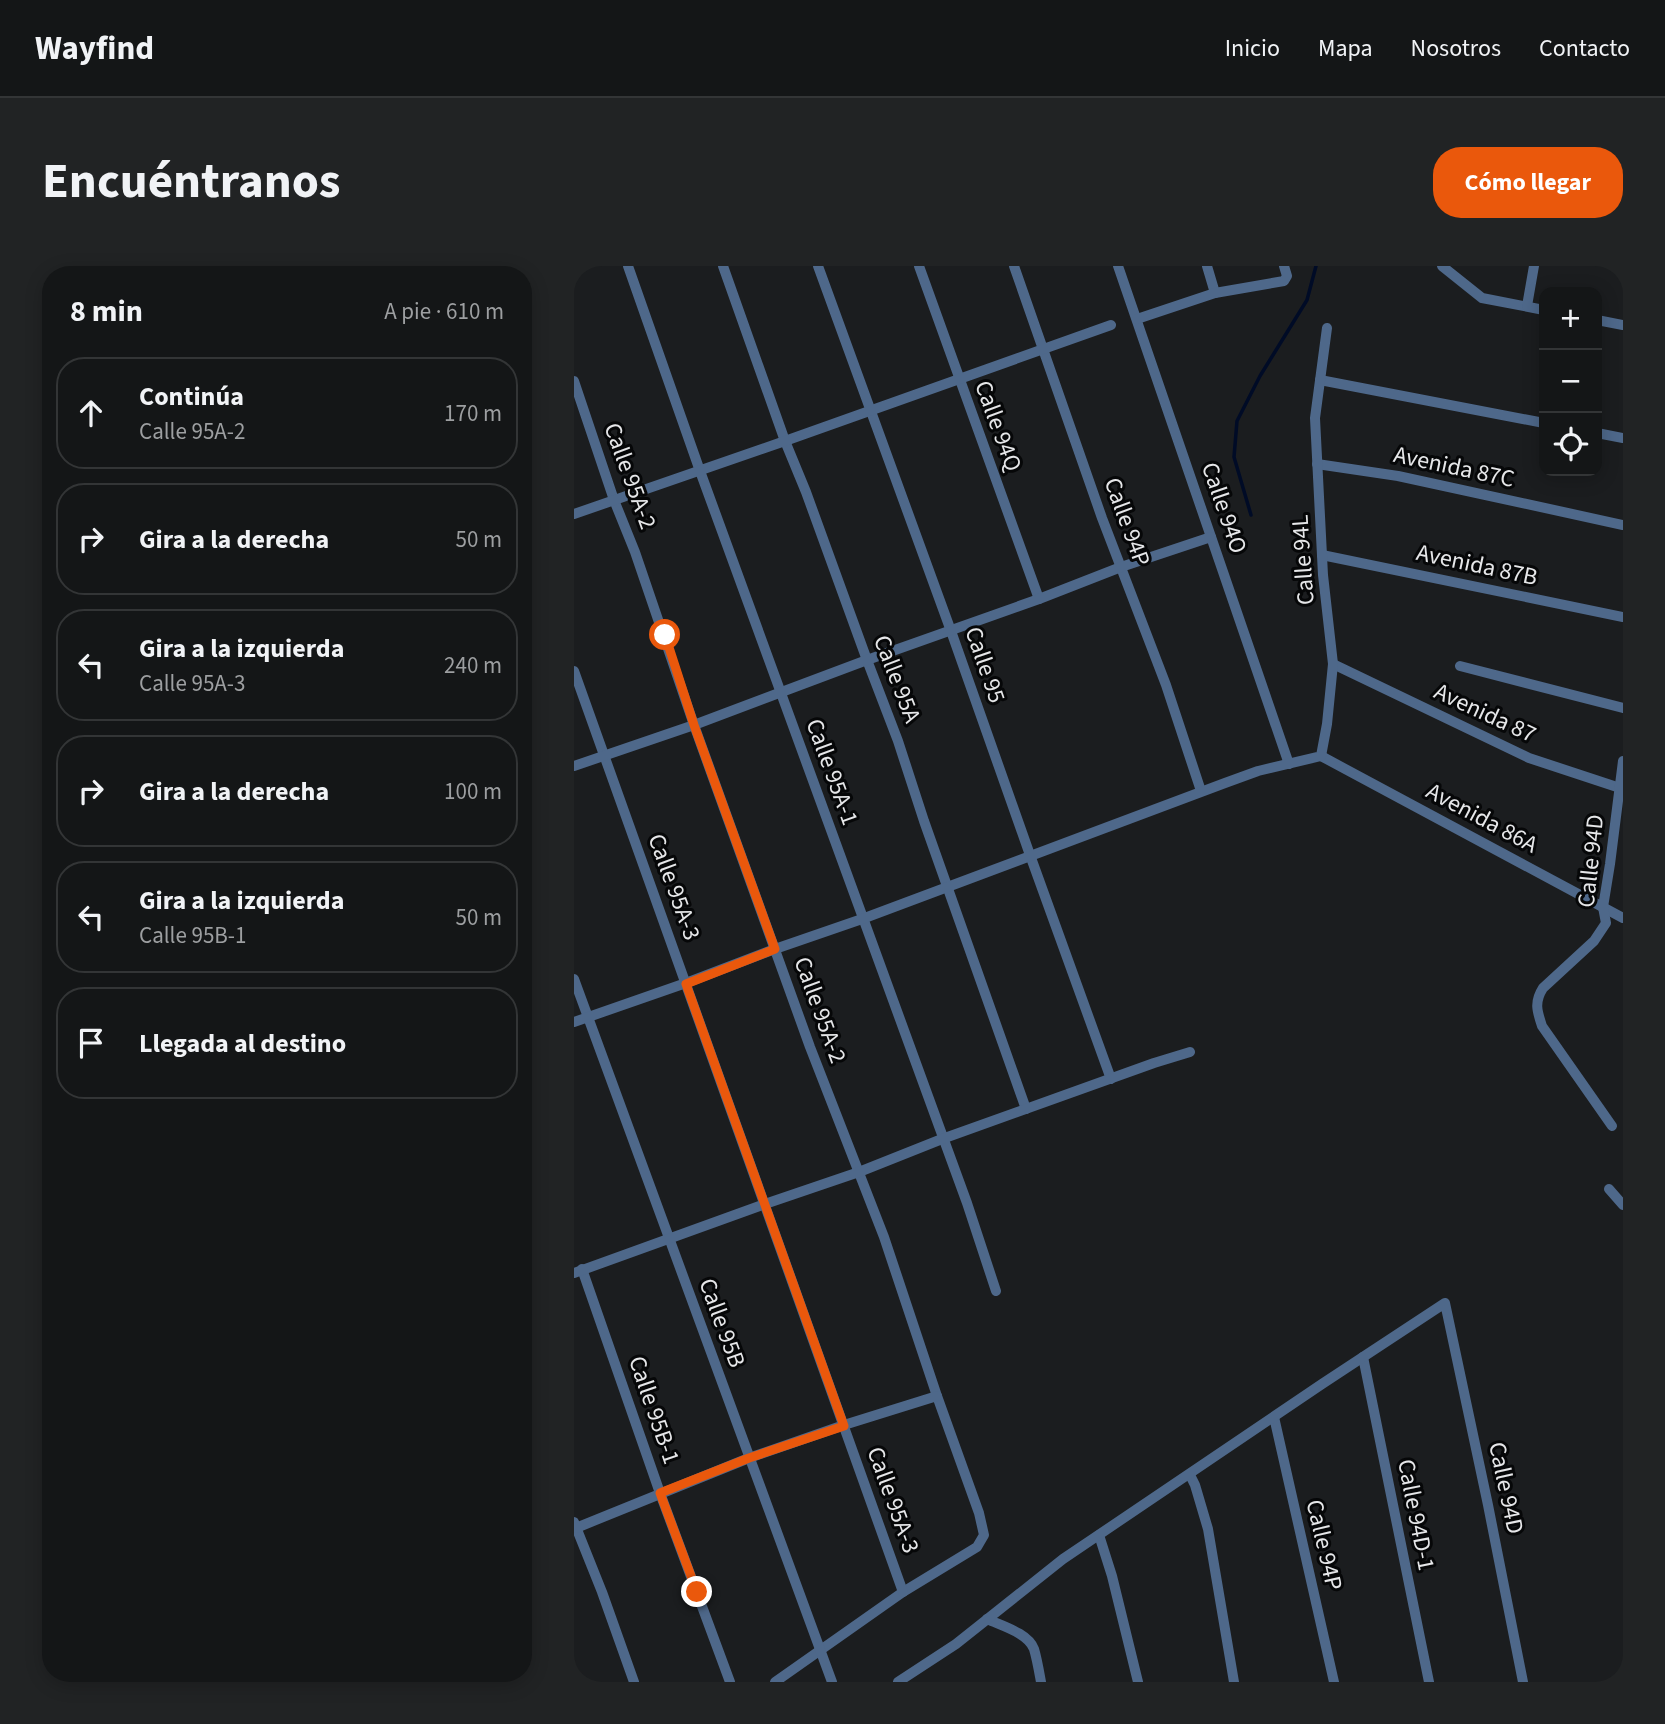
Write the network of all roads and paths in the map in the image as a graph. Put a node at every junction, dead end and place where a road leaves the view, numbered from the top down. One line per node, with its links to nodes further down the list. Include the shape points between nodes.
1 (628, 266): 29 (street, Calle 95A-1)
2 (723, 266): 27 (street, Calle 95A)
3 (818, 266): 23 (street, Calle 95)
4 (919, 266): 20 (street, Calle 94Q)
5 (1014, 266): 19 (street, Calle 94P)
6 (1118, 266): 14 (street, Calle 94O)
7 (1207, 266): 11 (street)
8 (1442, 266): 12 (street, via 1482,298)
9 (1534, 266): 12 (street)
10 (1285, 271): 11 (street, via 1281,281)
11 (1215, 293): 14 (street)
12 (1527, 306): 13 (street)
13 (1539, 309)
14 (1137, 318): 33 (street, Calle 94O)
15 (1602, 321): 17 (street)
16 (1111, 325): 19 (street)
17 (1623, 325)
18 (1327, 328): 21 (street, Calle 94L)
19 (1042, 349): 20 (street); 35 (street, Calle 94P)
20 (958, 379): 23 (street); 36 (street, Calle 94Q)
21 (1320, 380): 24 (street); 28 (street, Calle 94L, via 1315,418)
22 (574, 381): 30 (street, Calle 95A-2)
23 (871, 410): 27 (street); 38 (street, Calle 95)
24 (1539, 422)
25 (1602, 434): 26 (street)
26 (1623, 439)
27 (785, 442): 29 (street); 39 (street, Calle 95A)
28 (1317, 464): 32 (street, Avenida 87C, via 1398,476); 34 (street, Calle 94L)
29 (700, 471): 30 (street); 43 (street, Calle 95A-1)
30 (614, 500): 31 (street); 45 (street, Calle 95A-2)
31 (574, 514)
32 (1623, 525)
33 (1211, 537): 35 (street); 49 (street, Calle 94O)
34 (1322, 555): 37 (street, Avenida 87B); 40 (street, Calle 94L)
35 (1121, 567): 36 (street); 52 (street, Calle 94P)
36 (1038, 599): 38 (street)
37 (1623, 617)
38 (951, 631): 39 (street); 53 (street, Calle 95)
39 (867, 660): 43 (street); 56 (street, Calle 95A)
40 (1333, 664): 47 (street, Calle 94L); 51 (street, Avenida 87, via 1529,758)
41 (1460, 666): 44 (street)
42 (574, 671): 46 (street, Calle 95A-3)
43 (781, 693): 45 (street); 59 (street, Calle 95A-1)
44 (1623, 708)
45 (694, 725): 46 (street); 60 (street, Calle 95A-2)
46 (604, 755): 50 (street); 62 (street, Calle 95A-3)
47 (1321, 755): 49 (street); 57 (street, Avenida 86A)
48 (1623, 761): 51 (street, Calle 94D)
49 (1289, 764): 52 (street)
50 (574, 766)
51 (1622, 788): 54 (street, Calle 94D)
52 (1201, 791): 53 (street)
53 (1030, 855): 56 (street); 66 (street, Calle 95)
54 (1610, 864): 55 (street); 57 (street, Calle 94D)
55 (1623, 868)
56 (948, 887): 59 (street); 67 (street, Calle 95A)
57 (1603, 907): 58 (street, Avenida 86A); 68 (street, Calle 94D, via 1606,923 1594,941 1543,988 1535,1007 1542,1026)
58 (1623, 918)
59 (862, 919): 60 (street); 69 (street, Calle 95A-1)
60 (775, 949): 62 (street); 70 (street, Calle 95A-2)
61 (574, 979): 63 (street, Calle 95B)
62 (686, 984): 63 (street); 72 (street, Calle 95A-3)
63 (588, 1017): 64 (street); 74 (street, Calle 95B)
64 (574, 1022)
65 (1190, 1052): 66 (street)
66 (1111, 1079): 67 (street)
67 (1026, 1109): 69 (street)
68 (1612, 1126)
69 (942, 1139): 70 (street); 76 (street, Calle 95A-1)
70 (859, 1171): 72 (street); 78 (street, Calle 95A-2)
71 (1609, 1189): 73 (street)
72 (765, 1204): 74 (street); 80 (street, Calle 95A-3)
73 (1623, 1205)
74 (669, 1239): 75 (street); 81 (street, Calle 95B)
75 (578, 1271): 83 (street, Calle 95B-1)
76 (996, 1291)
77 (1363, 1357): 79 (street); 98 (street, Calle 94D-1); 99 (street, Calle 94D, via 1445,1303)
78 (937, 1396): 80 (street); 86 (street, Calle 95A-2, via 984,1535 977,1547)
79 (1274, 1417): 82 (street); 97 (street, Calle 94P)
80 (844, 1426): 81 (street); 86 (street, Calle 95A-3)
81 (749, 1458): 83 (street); 88 (street, Calle 95B)
82 (1189, 1475): 85 (street); 96 (street, via 1208,1529)
83 (660, 1493): 84 (street); 90 (street, Calle 95B-1)
84 (575, 1525): 89 (street)
85 (1099, 1535): 87 (street); 95 (street)
86 (903, 1591): 88 (street)
87 (987, 1619): 93 (street); 94 (street, via 1030,1642)
88 (820, 1650): 91 (street); 92 (street, Calle 95B)
89 (634, 1682)
90 (730, 1682)
91 (775, 1682)
92 (832, 1682)
93 (898, 1682)
94 (1041, 1682)
95 (1138, 1682)
96 (1234, 1682)
97 (1334, 1682)
98 (1429, 1682)
99 (1523, 1682)

